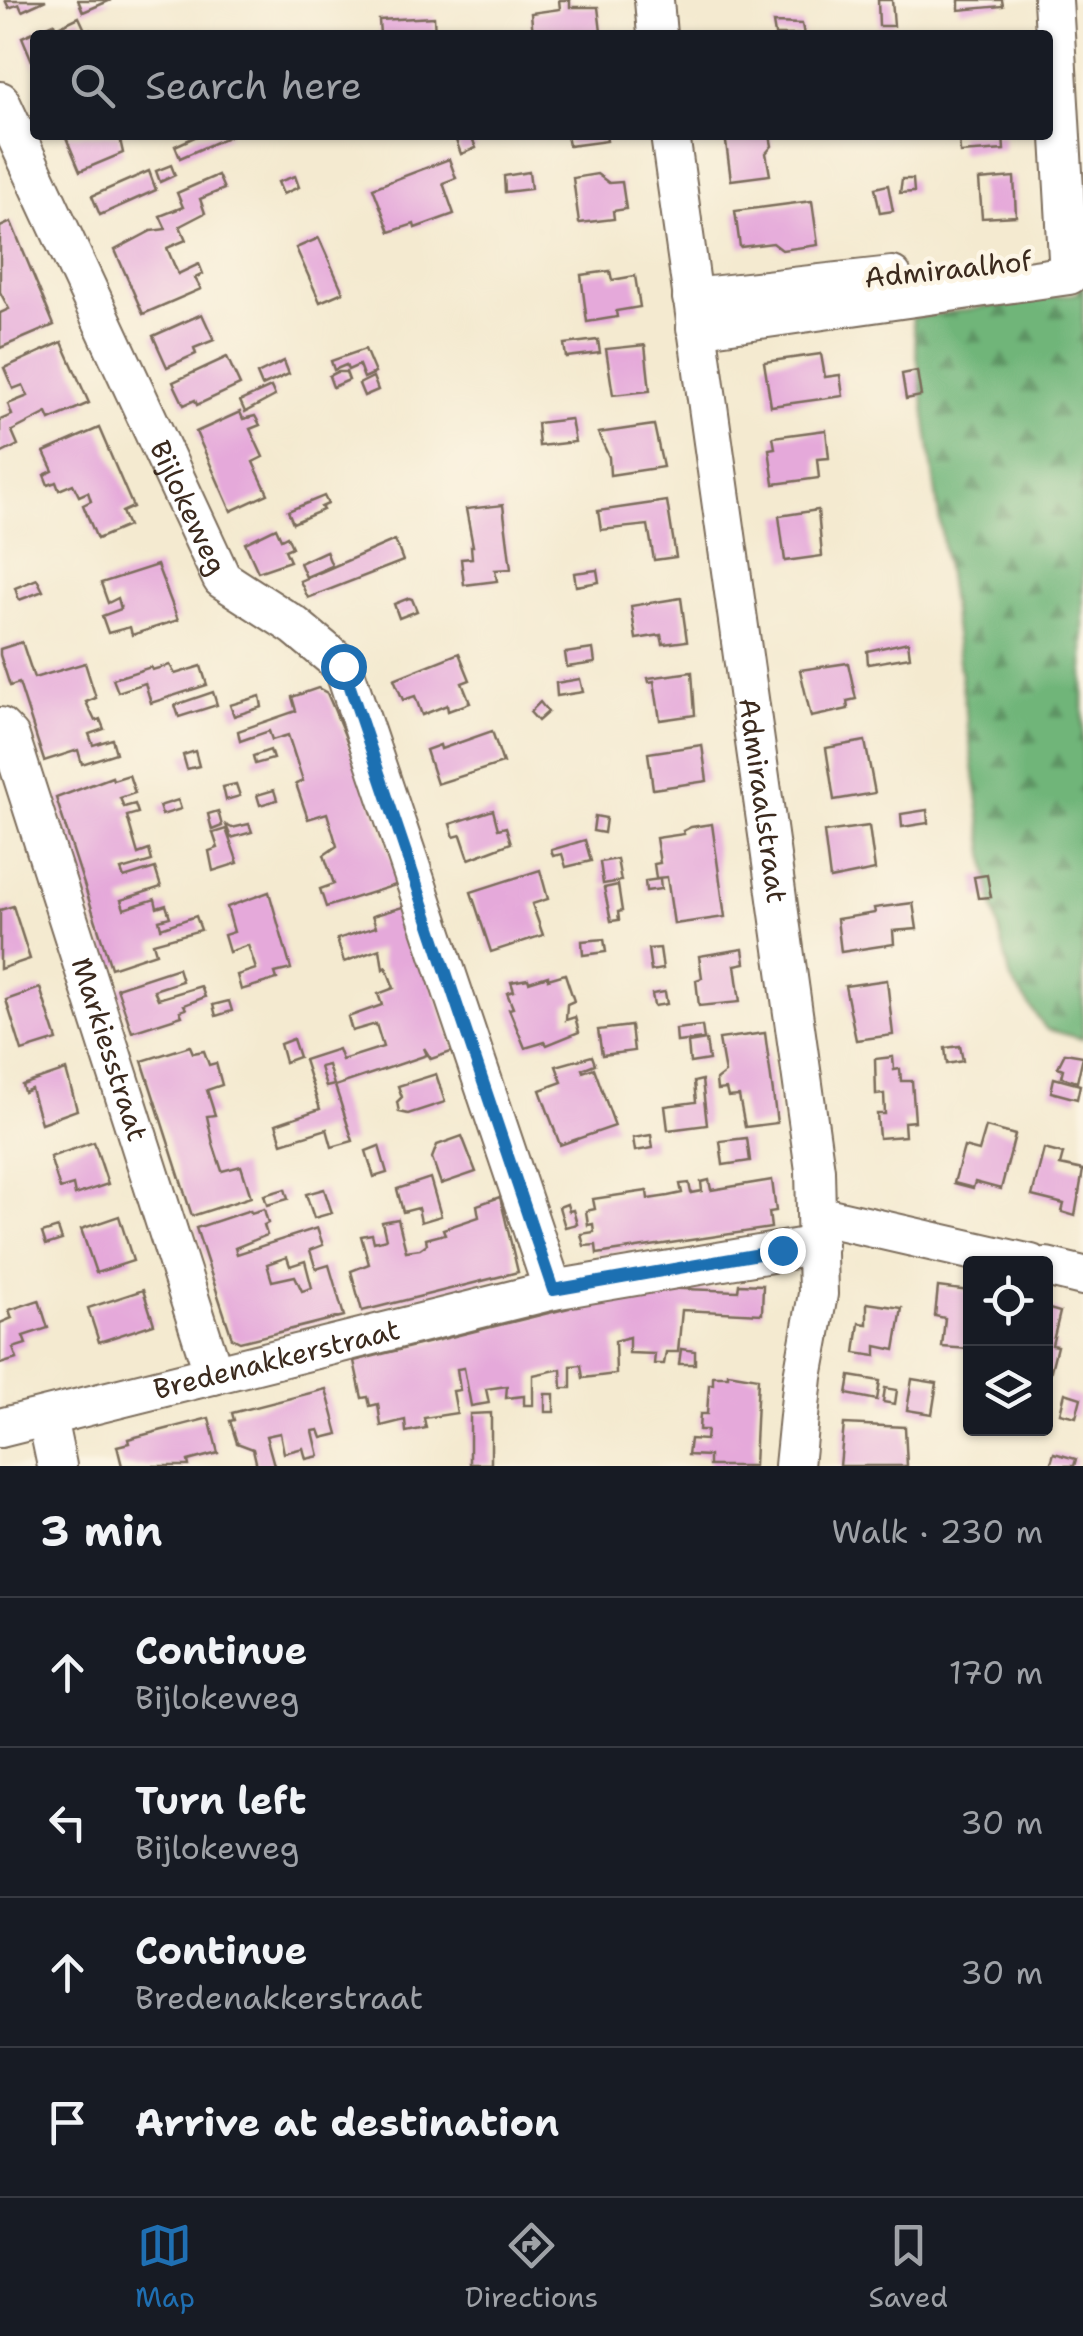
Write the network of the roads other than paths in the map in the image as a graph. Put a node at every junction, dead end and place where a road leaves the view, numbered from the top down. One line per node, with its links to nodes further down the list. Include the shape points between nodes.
1 (654, 0): 3 (street)
2 (1053, 0): 6 (street, Admiraalhof, via 1069,266)
3 (657, 30)
4 (0, 101): 12 (street, Bijlokeweg, via 222,578 343,666)
5 (671, 140): 6 (street, Admiraalstraat)
6 (694, 313): 8 (street, Admiraalstraat, via 810,1133)
7 (0, 727): 13 (street, Markiesstraat, via 10,737)
8 (817, 1230): 9 (street); 12 (street); 17 (street, Admiraalstraat, via 818,1294)
9 (981, 1256)
10 (1053, 1269): 11 (street)
11 (1083, 1276)
12 (553, 1290): 13 (street, Bredenakkerstraat)
13 (214, 1374): 14 (street, Bredenakkerstraat)
14 (47, 1418): 15 (street, Bredenakkerstraat); 16 (street)
15 (0, 1428)
16 (57, 1466)
17 (794, 1466)

